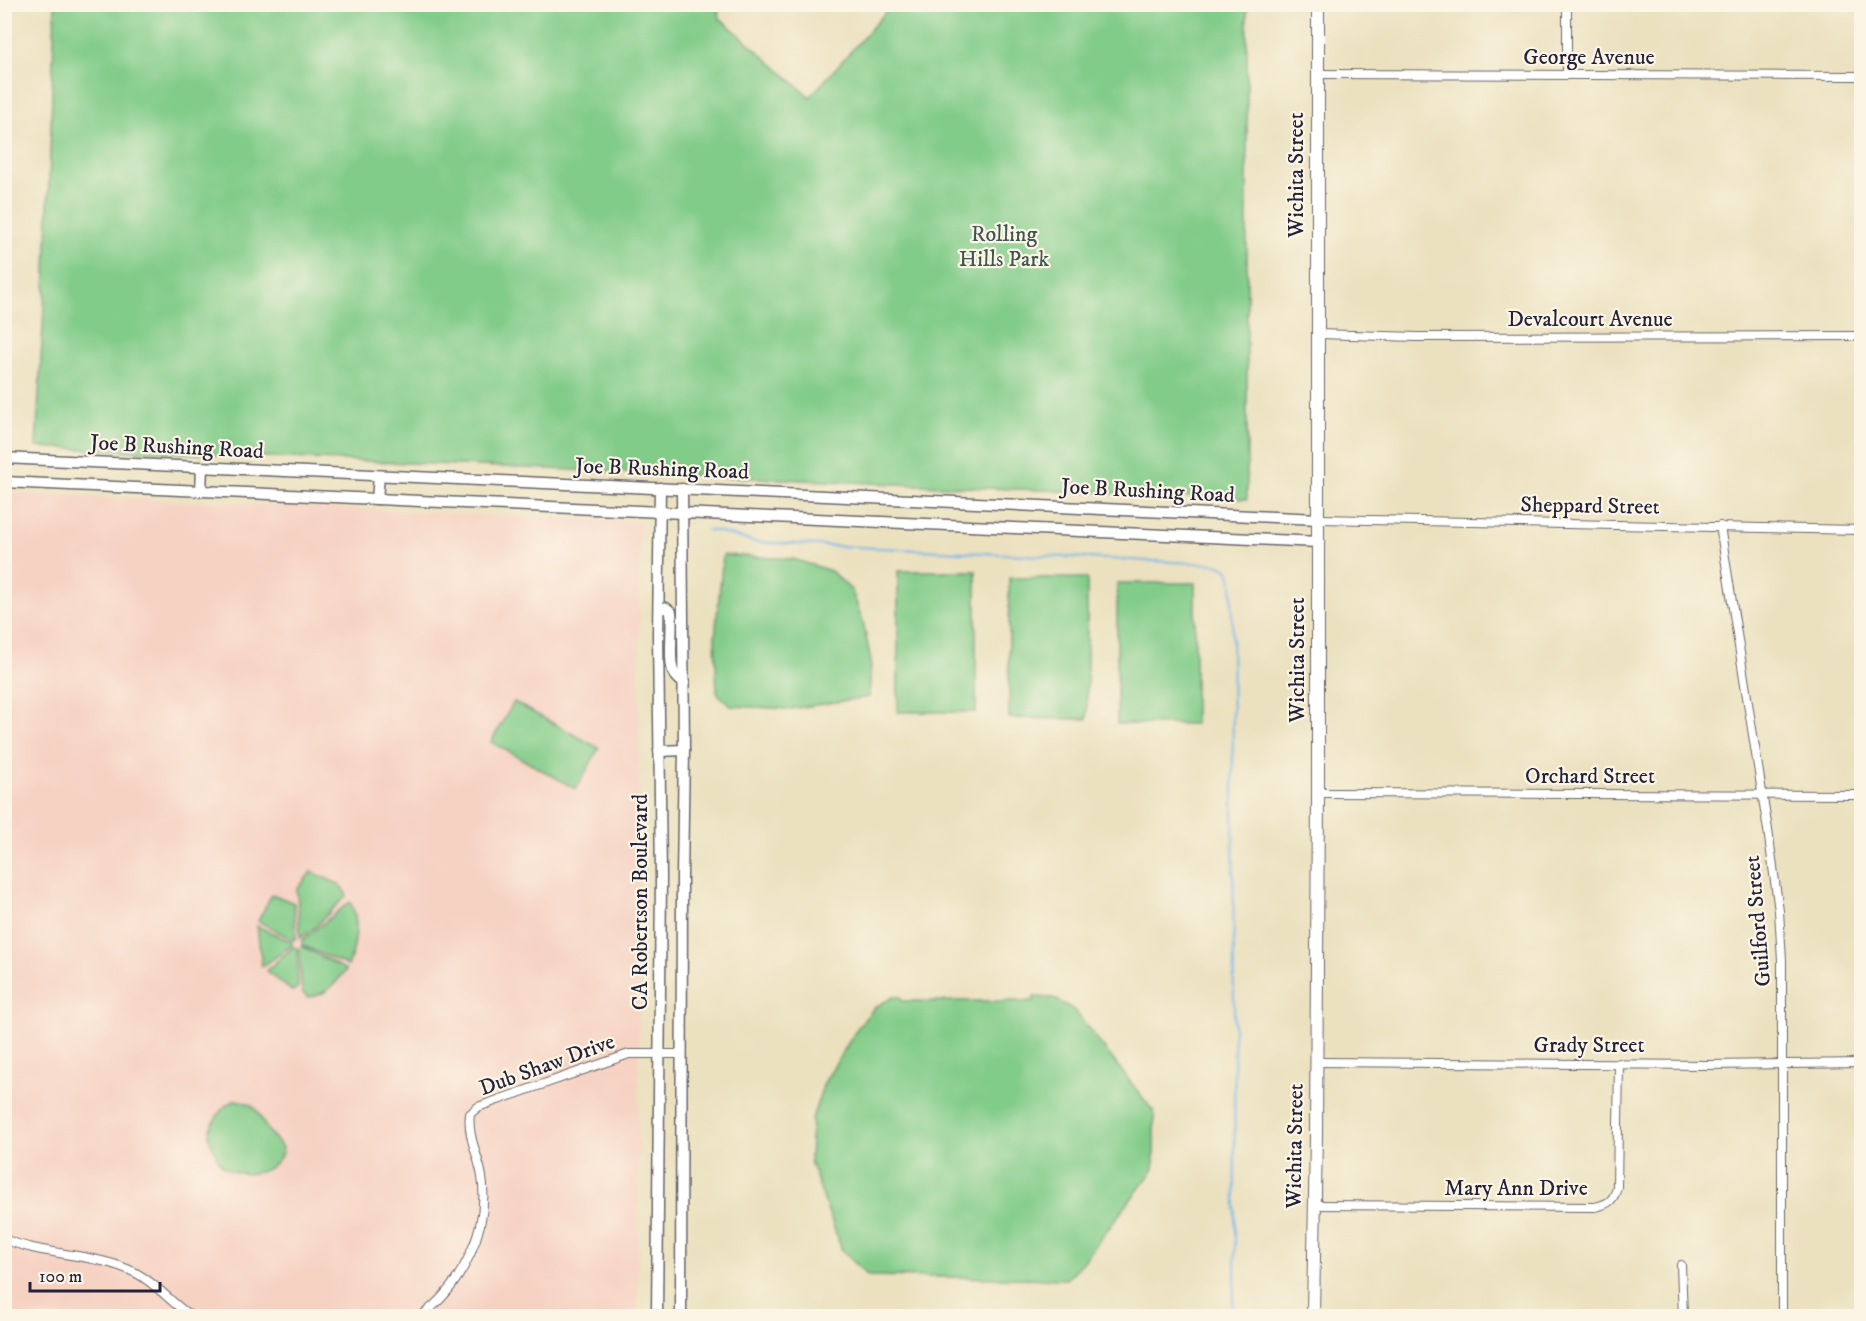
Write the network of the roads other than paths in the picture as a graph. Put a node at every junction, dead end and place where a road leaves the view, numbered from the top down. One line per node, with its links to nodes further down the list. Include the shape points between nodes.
1 (1318, 4): 3 (main road, Wichita Street)
2 (1567, 4): 4 (street)
3 (1317, 74): 4 (street, George Avenue); 6 (main road, Wichita Street)
4 (1567, 75): 5 (street, George Avenue)
5 (1862, 76)
6 (1318, 334): 7 (street, Devalcourt Avenue, via 1417,338); 18 (main road, Wichita Street)
7 (1862, 336)
8 (4, 458): 9 (street, Joe B Rushing Road)
9 (202, 468): 10 (street, Joe B Rushing Road); 14 (street)
10 (379, 476): 12 (street, Joe B Rushing Road); 15 (street)
11 (4, 482): 14 (street, Joe B Rushing Road)
12 (660, 488): 13 (street, Joe B Rushing Road); 16 (street, CA Robertson Boulevard)
13 (682, 489): 17 (street, CA Robertson Boulevard); 18 (street, Joe B Rushing Road)
14 (201, 491): 15 (street, Joe B Rushing Road)
15 (377, 499): 16 (street, Joe B Rushing Road)
16 (660, 513): 17 (street, Joe B Rushing Road); 22 (street, CA Robertson Boulevard)
17 (682, 514): 21 (street, Joe B Rushing Road); 23 (street, CA Robertson Boulevard)
18 (1319, 519): 19 (street, Sheppard Street); 21 (main road, Wichita Street)
19 (1719, 526): 20 (street, Sheppard Street); 27 (street, Guilford Street)
20 (1862, 530)
21 (1319, 542): 26 (main road, Wichita Street)
22 (659, 608): 23 (street, via 671,612 672,668); 25 (street, CA Robertson Boulevard)
23 (684, 683): 24 (street, CA Robertson Boulevard)
24 (684, 750): 25 (street); 29 (street, CA Robertson Boulevard)
25 (659, 751): 30 (street, CA Robertson Boulevard)
26 (1318, 793): 27 (street, Orchard Street); 33 (main road, Wichita Street)
27 (1761, 795): 28 (street, Orchard Street); 35 (street, Guilford Street, via 1779,911)
28 (1862, 795)
29 (682, 877): 30 (street); 32 (street, CA Robertson Boulevard)
30 (661, 878): 31 (street, CA Robertson Boulevard)
31 (659, 1054): 32 (street, Dub Shaw Drive); 41 (street, Dub Shaw Drive, via 619,1057 478,1107 470,1114 468,1127 484,1197 479,1229 456,1281); 42 (street, CA Robertson Boulevard)
32 (681, 1054): 43 (street, CA Robertson Boulevard)
33 (1317, 1062): 34 (street, Grady Street); 37 (main road, Wichita Street)
34 (1619, 1063): 35 (street, Grady Street); 37 (street, Mary Ann Drive, via 1617,1187 1615,1198 1607,1204)
35 (1781, 1063): 36 (street, Grady Street); 46 (street, Guilford Street)
36 (1862, 1063)
37 (1316, 1204): 44 (main road, Wichita Street)
38 (4, 1239): 40 (street, via 125,1269 149,1282)
39 (1681, 1265): 45 (street)
40 (191, 1317)
41 (421, 1317)
42 (657, 1317)
43 (681, 1317)
44 (1313, 1317)
45 (1683, 1317)
46 (1782, 1317)

